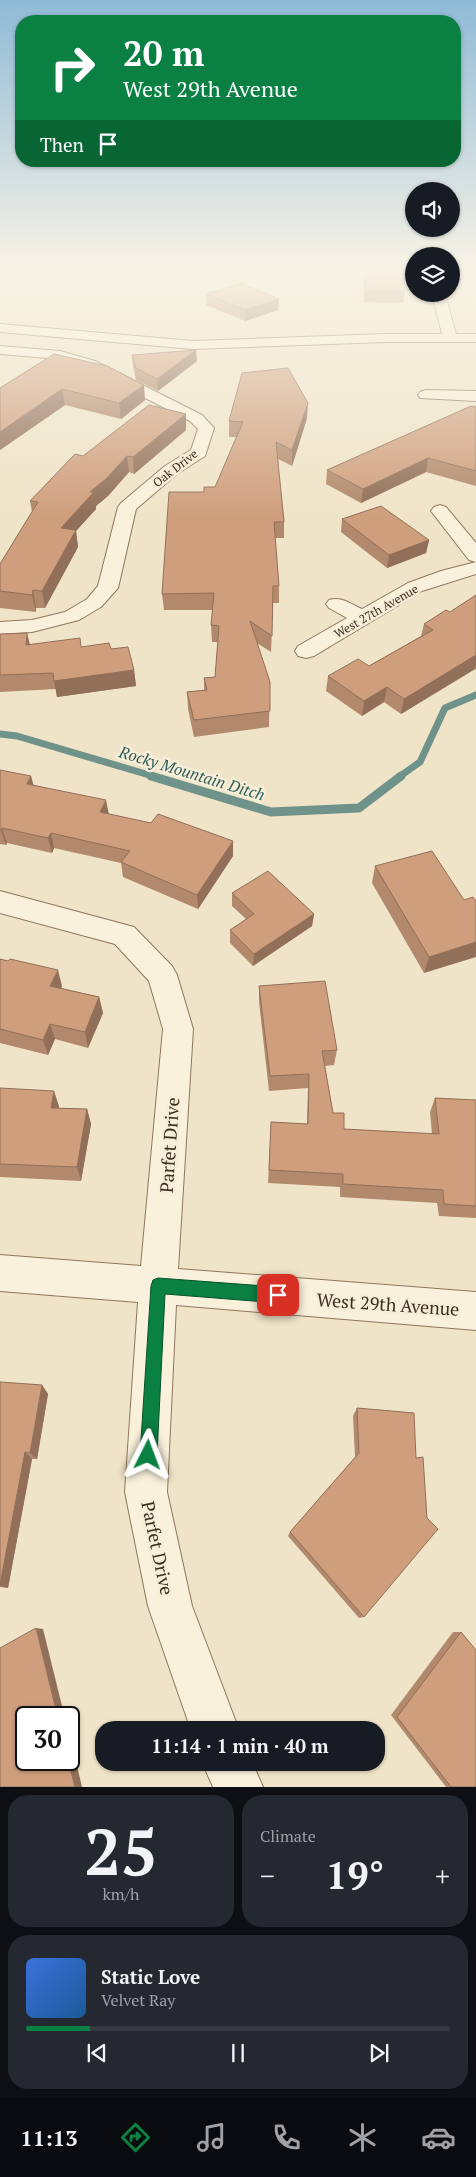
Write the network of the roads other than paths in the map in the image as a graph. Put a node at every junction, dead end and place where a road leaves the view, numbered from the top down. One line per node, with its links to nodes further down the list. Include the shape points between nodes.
1 (7, 350): 9 (street, Oak Drive, via 60,355 90,364 196,418 206,428 199,452 127,507 108,588 94,603 72,616 32,626)
2 (426, 395): 3 (street)
3 (476, 396)
4 (440, 511): 5 (street)
5 (476, 556)
6 (476, 568): 8 (street, West 27th Avenue, via 416,587)
7 (336, 604): 8 (street)
8 (364, 618): 10 (street, West 27th Avenue)
9 (0, 628)
10 (306, 651)
11 (0, 902): 13 (street, Parfet Drive, via 124,935 162,974 178,1029)
12 (0, 1273): 13 (street, West 29th Avenue)
13 (158, 1286): 14 (street, West 29th Avenue); 15 (street, Parfet Drive, via 146,1492 170,1606)
14 (476, 1310)
15 (212, 1721)
16 (231, 1771): 17 (street)
17 (240, 1787)

